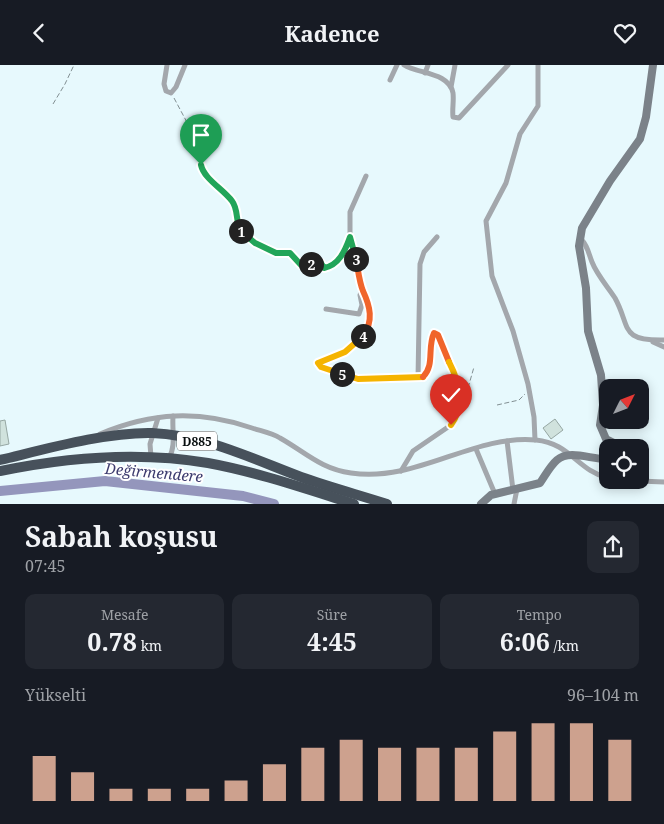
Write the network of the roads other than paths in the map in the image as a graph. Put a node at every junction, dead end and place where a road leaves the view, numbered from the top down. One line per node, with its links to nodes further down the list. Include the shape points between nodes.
1 (167, 65): 2 (street, via 164,84 166,91 171,93)
2 (185, 65)
3 (397, 65): 11 (street)
4 (404, 65): 10 (street)
5 (428, 65): 10 (street)
6 (455, 65): 12 (street)
7 (508, 65): 12 (street, via 459,118 453,117)
8 (538, 65): 28 (street, via 538,106 520,134 506,183 486,221 492,276 513,331 528,384)
9 (653, 65): 15 (street, via 640,139 610,181 582,228)
10 (425, 73): 12 (street, via 443,79)
11 (390, 79)
12 (451, 87)
13 (366, 176): 16 (street, via 351,208 350,237)
14 (437, 237): 21 (street, via 426,249 420,264)
15 (580, 239): 18 (street, via 588,246 592,263 616,301 625,327 635,337); 26 (street, via 588,331 601,375 603,405 600,425)
16 (363, 292): 17 (street, via 359,314); 21 (street, via 370,306 367,331 345,352 318,363 321,367 358,379)
17 (326, 309)
18 (651, 340): 19 (street); 20 (street)
19 (664, 340)
20 (664, 347)
21 (418, 379): 37 (street, via 428,372 434,333 438,335 455,374 460,414 451,425 413,451)
22 (173, 416): 23 (street); 25 (street); 37 (street, via 236,422 278,436 324,467 378,476)
23 (158, 418): 24 (street); 27 (street, via 128,422)
24 (154, 433): 25 (highway, D885); 27 (highway, D885); 32 (street, via 150,444)
25 (171, 435): 33 (street, via 173,451); 44 (highway, D885, via 234,451)
26 (606, 439)
27 (86, 440): 34 (highway, D885)
28 (535, 440): 29 (street); 31 (street, via 555,443)
29 (507, 441): 30 (street); 41 (street)
30 (476, 449): 37 (street); 42 (street)
31 (571, 454): 35 (street); 38 (street); 41 (street, via 557,460 540,483)
32 (151, 458): 33 (highway, D885); 36 (highway, D885, via 47,462)
33 (169, 458): 43 (highway, D885, via 208,463 275,479)
34 (0, 460)
35 (599, 460)
36 (0, 471)
37 (401, 471)
38 (599, 476)
39 (649, 481): 40 (street)
40 (664, 482)
41 (515, 490): 42 (street); 46 (street)
42 (495, 494): 45 (street)
43 (354, 504)
44 (387, 504)
45 (481, 504)
46 (514, 504)

